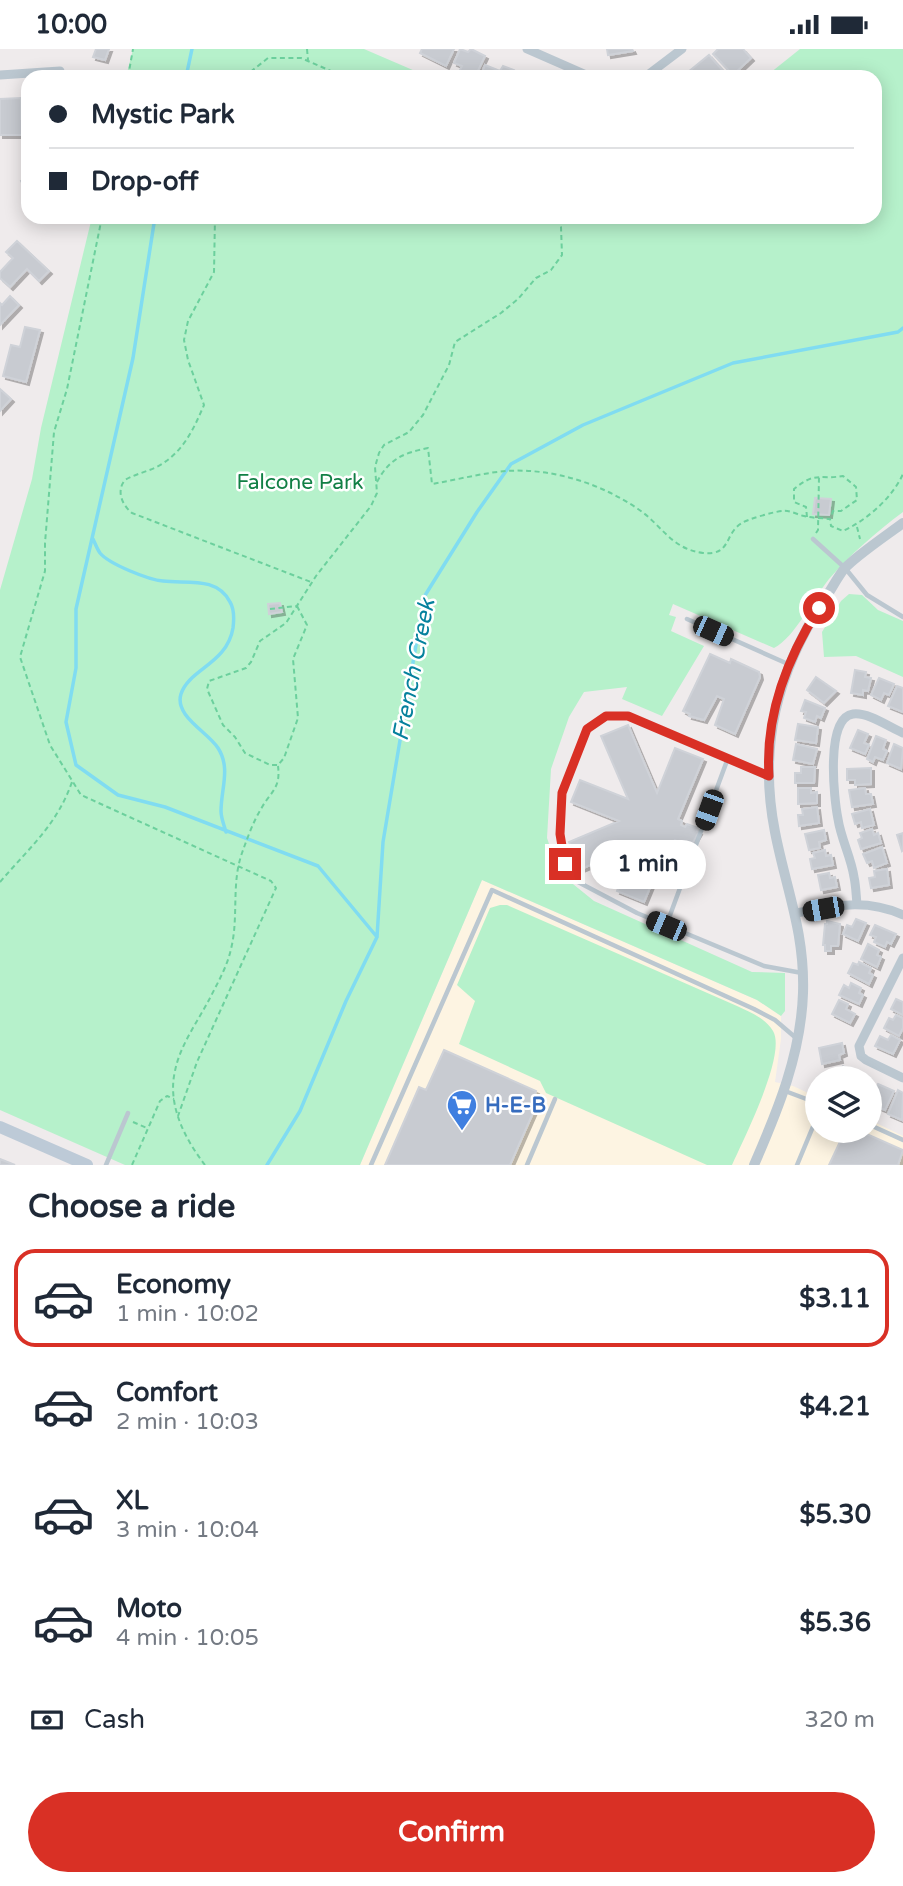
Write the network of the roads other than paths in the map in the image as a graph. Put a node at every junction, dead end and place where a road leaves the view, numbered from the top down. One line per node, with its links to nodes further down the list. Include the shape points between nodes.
1 (527, 49): 3 (street)
2 (682, 49): 4 (street)
3 (575, 70)
4 (654, 70)
5 (21, 74): 6 (street)
6 (0, 75)
7 (903, 523): 9 (street)
8 (813, 539): 9 (lane)
9 (845, 568): 10 (lane, via 867,596); 12 (street, via 810,621)
10 (903, 617)
11 (687, 619): 12 (lane)
12 (789, 665): 15 (street, via 777,701)
13 (903, 733): 16 (street, via 857,714 845,717 838,726 834,795)
14 (728, 758): 15 (lane); 19 (lane); 19 (lane, via 628,716 606,716 587,729 562,793 560,834 565,864 578,882)
15 (769, 776): 17 (street, via 775,832)
16 (857, 904): 17 (street); 18 (street)
17 (796, 913): 21 (street)
18 (903, 915)
19 (666, 926): 21 (lane, via 764,966)
20 (903, 958): 23 (street, via 859,1045 866,1060)
21 (802, 973): 22 (street)
22 (797, 1039): 24 (street); 34 (lane, via 754,1009 492,890)
23 (903, 1078)
24 (785, 1090): 25 (lane); 36 (street)
25 (805, 1098)
26 (555, 1100): 35 (lane)
27 (128, 1112): 33 (lane)
28 (0, 1127): 32 (main road)
29 (882, 1130): 30 (lane)
30 (903, 1140)
31 (806, 1143): 37 (lane)
32 (87, 1165)
33 (106, 1165)
34 (371, 1165)
35 (527, 1165)
36 (754, 1165)
37 (797, 1165)

